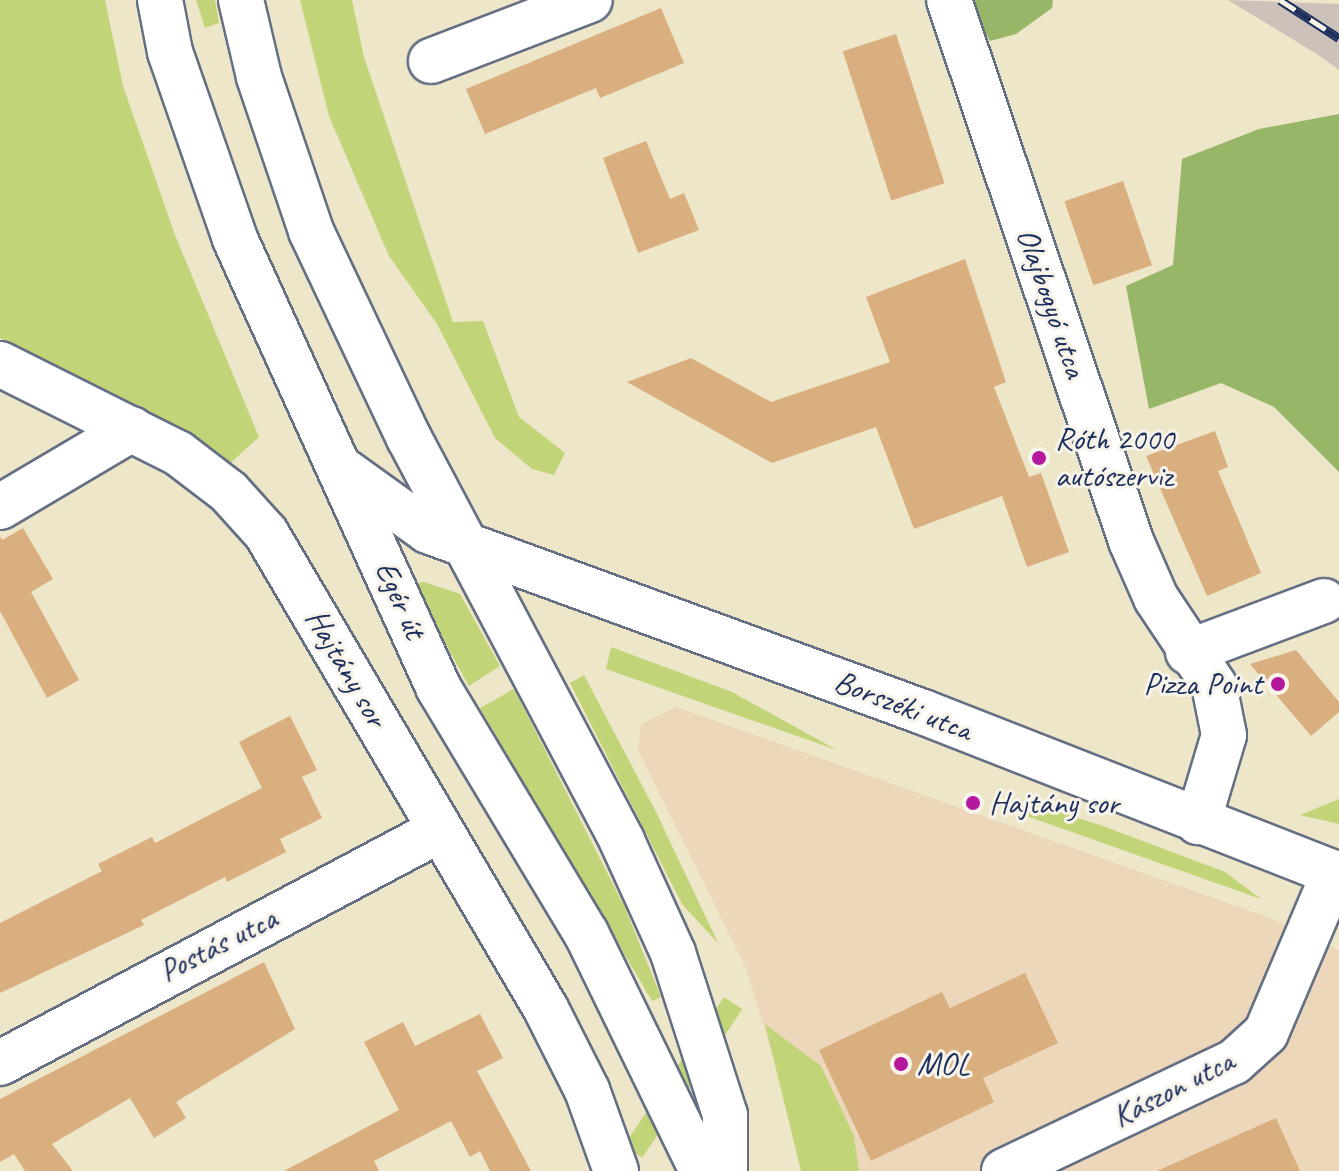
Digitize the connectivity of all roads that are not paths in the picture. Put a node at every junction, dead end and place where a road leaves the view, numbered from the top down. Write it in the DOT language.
graph roads {
  1 [pos="160,0"];
  2 [pos="241,0"];
  3 [pos="590,0"];
  4 [pos="949,0"];
  5 [pos="431,61"];
  6 [pos="0,364"];
  7 [pos="132,429"];
  8 [pos="341,468"];
  9 [pos="0,507"];
  10 [pos="465,543"];
  11 [pos="1324,601"];
  12 [pos="1188,652"];
  13 [pos="1198,822"];
  14 [pos="438,831"];
  15 [pos="1336,874"];
  16 [pos="0,1063"];
  17 [pos="616,1171"];
  18 [pos="702,1171"];
  19 [pos="725,1171"];
  20 [pos="1004,1171"];
  1 -- 8 [label="main road, Egér út"];
  2 -- 10 [label="main road"];
  3 -- 5 [label="main road"];
  4 -- 12 [label="main road, Olajbogyó utca"];
  6 -- 7 [label="main road, Hajtány sor"];
  7 -- 9 [label="main road"];
  7 -- 14 [label="main road, Hajtány sor"];
  8 -- 10 [label="main road, Borszéki utca"];
  8 -- 18 [label="main road, Egér út"];
  10 -- 13 [label="main road, Borszéki utca"];
  10 -- 19 [label="main road"];
  11 -- 12 [label="main road"];
  12 -- 13 [label="main road, Olajbogyó utca"];
  13 -- 15 [label="main road, Borszéki utca"];
  14 -- 16 [label="main road, Postás utca"];
  14 -- 17 [label="main road, Hajtány sor"];
  15 -- 20 [label="main road, Kászon utca"];
}
